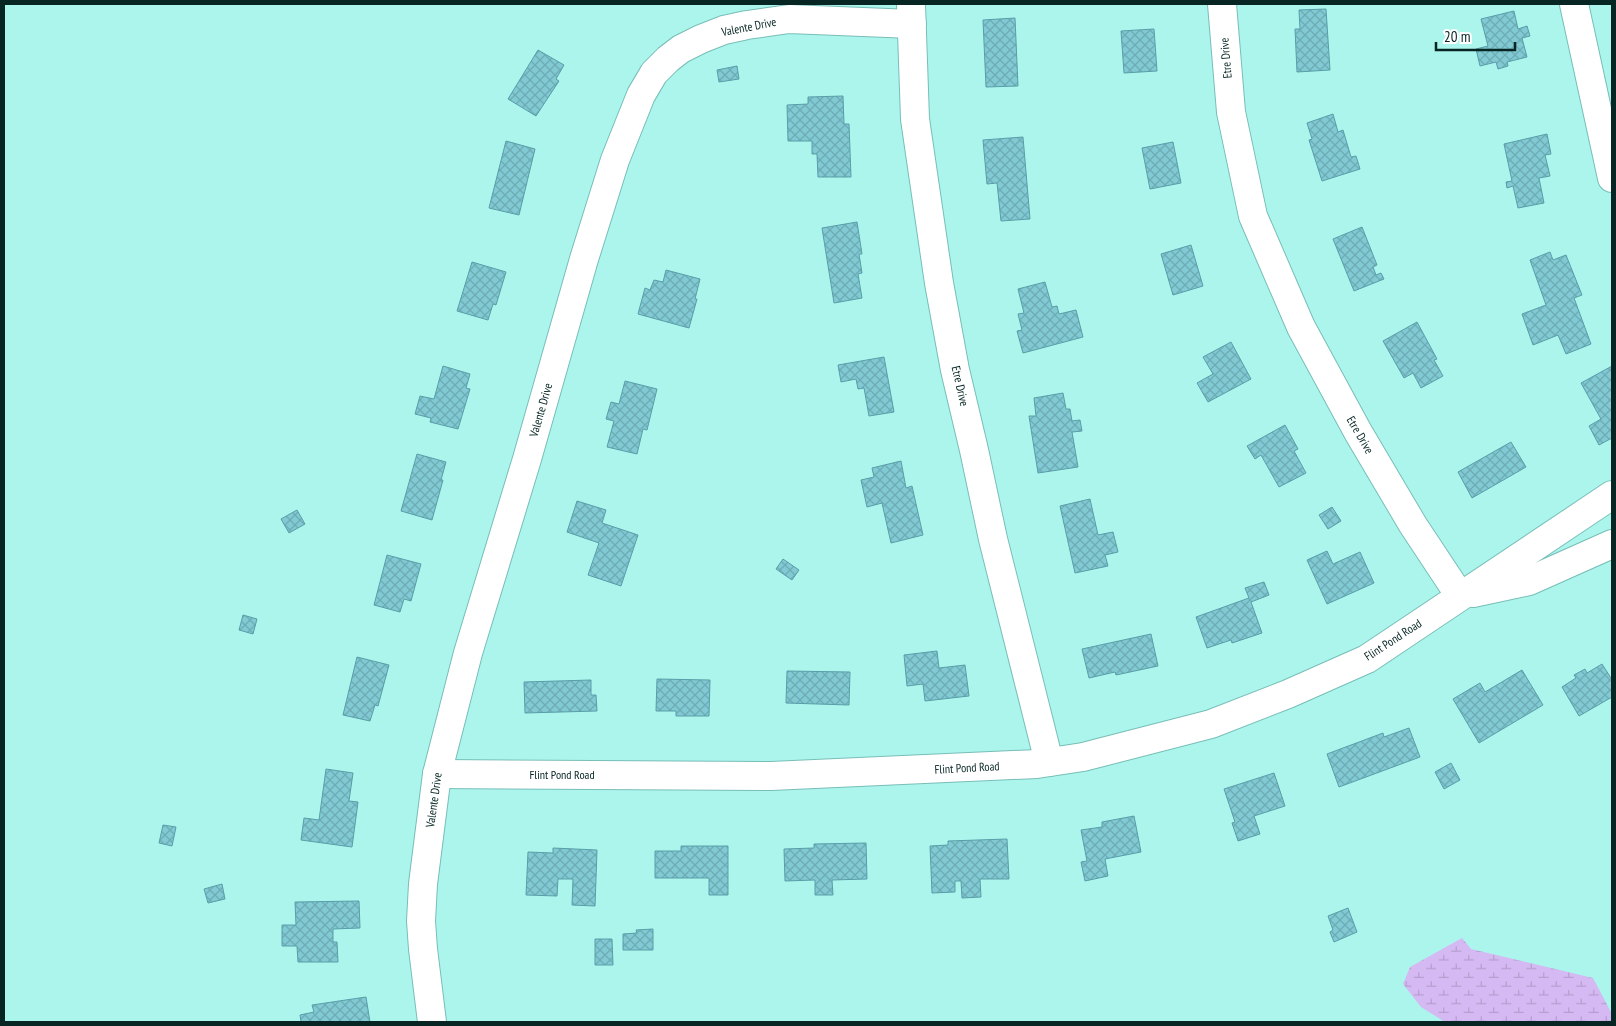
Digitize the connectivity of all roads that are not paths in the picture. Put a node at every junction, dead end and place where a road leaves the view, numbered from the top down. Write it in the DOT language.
graph roads {
  1 [pos="1222,4"];
  2 [pos="1574,4"];
  3 [pos="911,14"];
  4 [pos="1611,165"];
  5 [pos="1612,495"];
  6 [pos="1612,544"];
  7 [pos="1460,596"];
  8 [pos="1049,762"];
  9 [pos="437,774"];
  10 [pos="432,1022"];
  1 -- 7 [label="street, Etre Drive"];
  2 -- 4 [label="street"];
  3 -- 8 [label="street, Etre Drive"];
  3 -- 9 [label="street, Valente Drive"];
  5 -- 7 [label="street, Flint Pond Road"];
  6 -- 7 [label="street, Flint Pond Road"];
  7 -- 8 [label="street, Flint Pond Road"];
  8 -- 9 [label="street, Flint Pond Road"];
  9 -- 10 [label="street, Valente Drive"];
}
